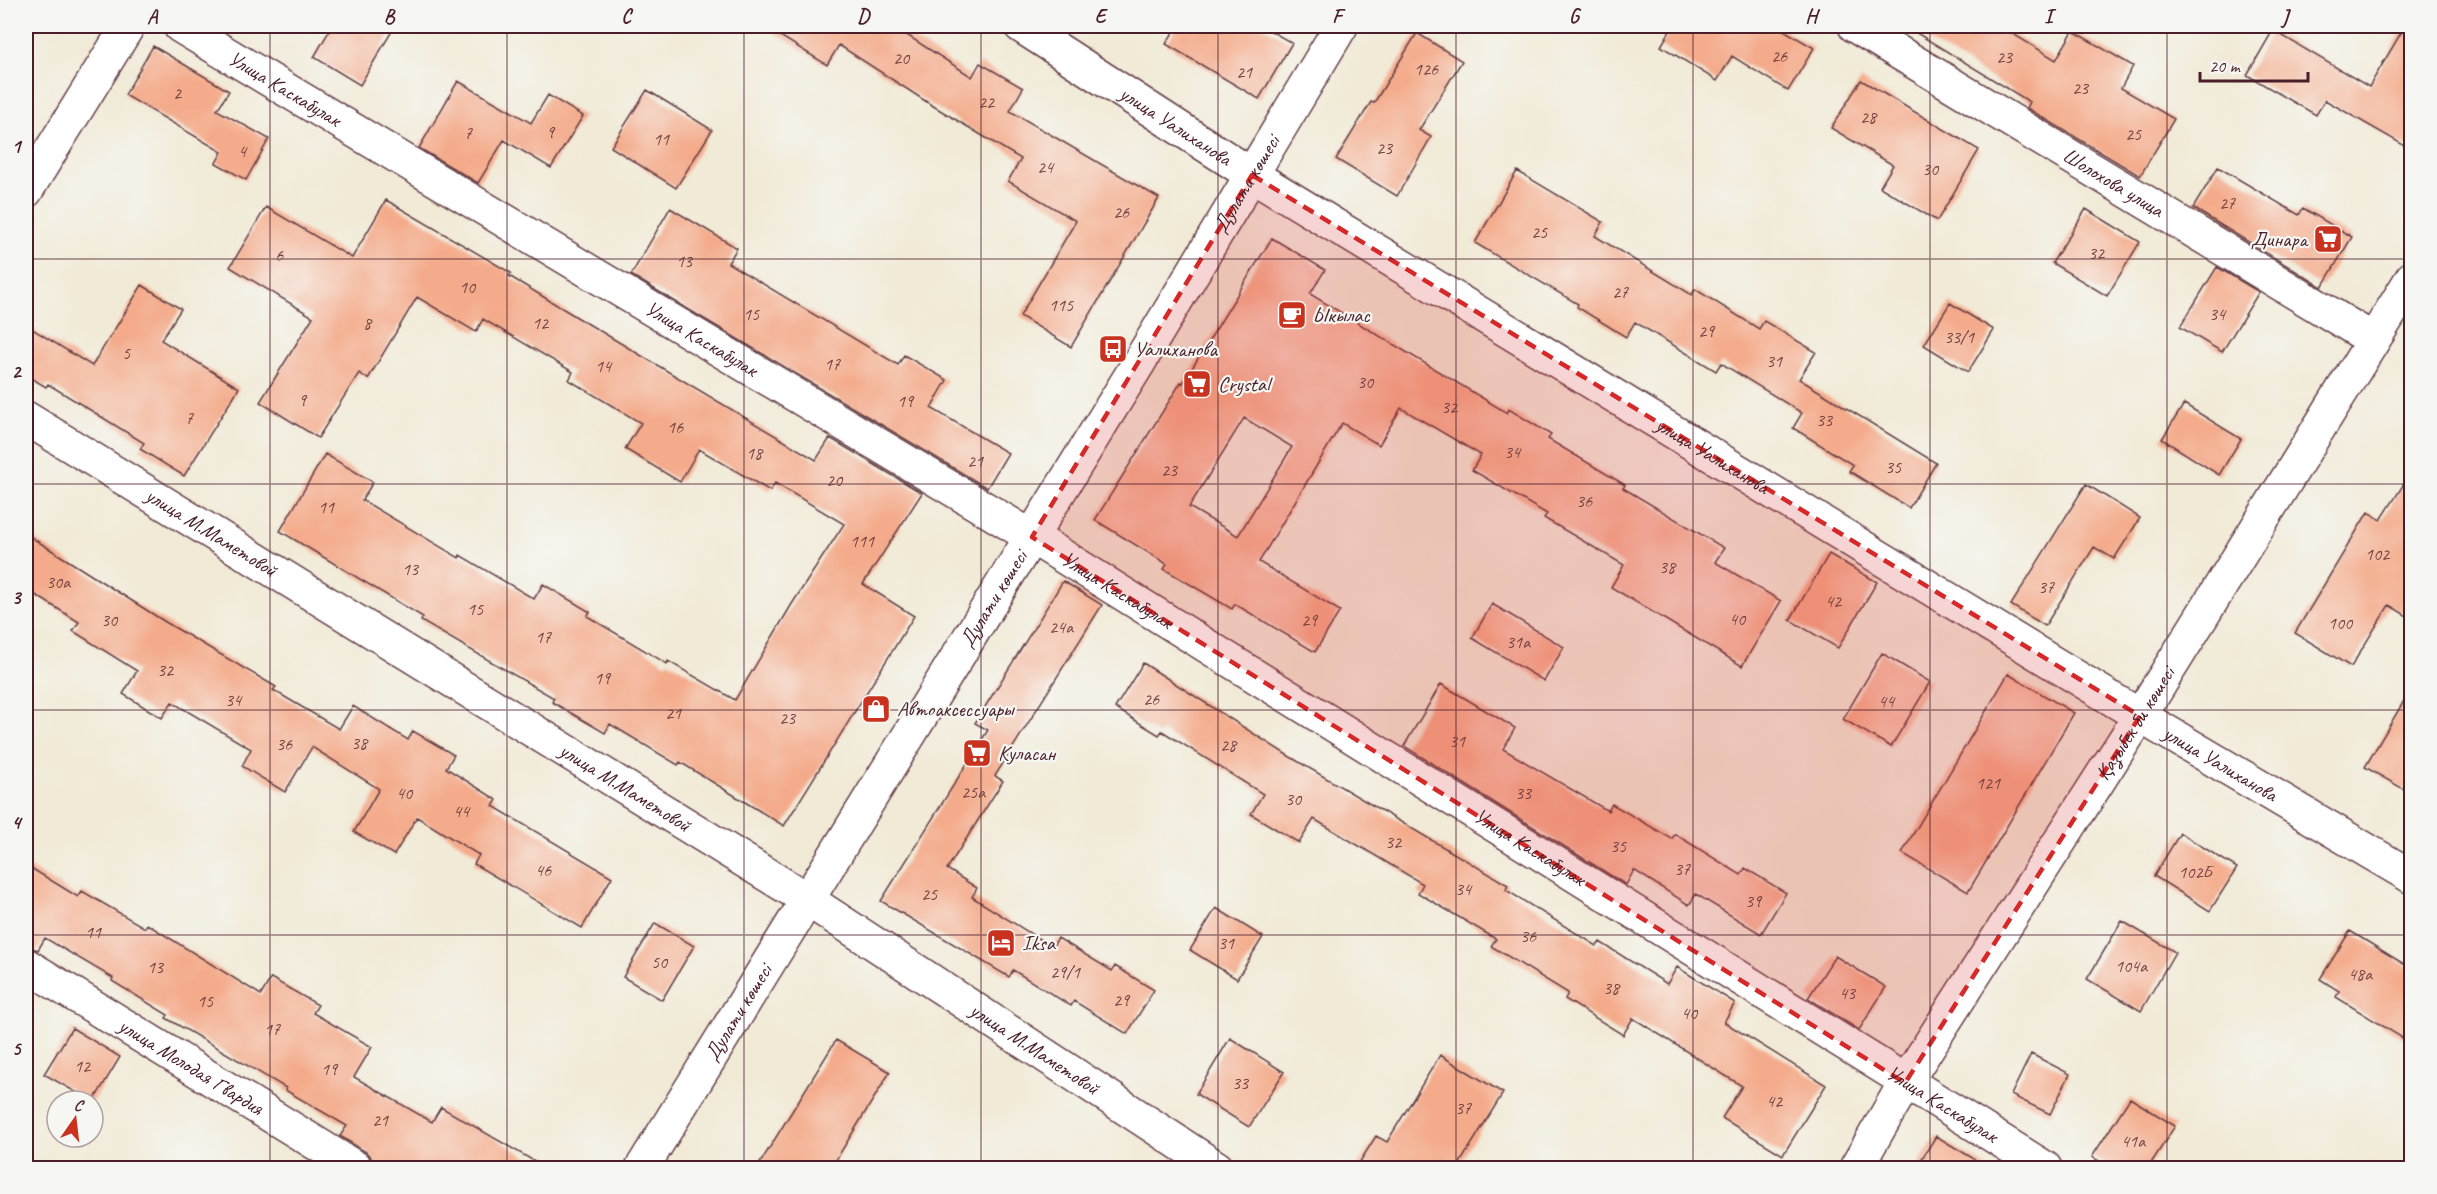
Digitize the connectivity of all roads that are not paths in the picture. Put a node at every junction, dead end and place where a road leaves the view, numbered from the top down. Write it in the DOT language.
graph roads {
  1 [pos="128,26"];
  2 [pos="180,26"];
  3 [pos="1021,26"];
  4 [pos="1341,26"];
  5 [pos="1855,26"];
  6 [pos="1252,175"];
  7 [pos="26,190"];
  8 [pos="2412,278"];
  9 [pos="2372,339"];
  10 [pos="26,418"];
  11 [pos="1032,537"];
  12 [pos="2140,716"];
  13 [pos="2412,876"];
  14 [pos="808,900"];
  15 [pos="26,965"];
  16 [pos="1905,1083"];
  17 [pos="356,1168"];
  18 [pos="642,1168"];
  19 [pos="1217,1168"];
  20 [pos="1856,1168"];
  21 [pos="2045,1168"];
  1 -- 7 [label="street"];
  2 -- 11 [label="street, Улица Каскабулак"];
  3 -- 6 [label="street, улица Уалиханова"];
  4 -- 6 [label="street, Дулати көшесі"];
  5 -- 9 [label="street, Шолохова улица"];
  6 -- 11 [label="street, Дулати көшесі"];
  6 -- 12 [label="street, улица Уалиханова"];
  8 -- 9 [label="street, Қазыбек би көшесі"];
  9 -- 12 [label="street, Қазыбек би көшесі"];
  10 -- 14 [label="street, улица М.Маметовой"];
  11 -- 14 [label="street, Дулати көшесі"];
  11 -- 16 [label="street, Улица Каскабулак"];
  12 -- 13 [label="street, улица Уалиханова"];
  12 -- 16 [label="street, Қазыбек би көшесі"];
  14 -- 18 [label="street, Дулати көшесі"];
  14 -- 19 [label="street, улица М.Маметовой"];
  15 -- 17 [label="street, улица Молодая Гвардия"];
  16 -- 20 [label="street, Қазыбек би көшесі"];
  16 -- 21 [label="street, Улица Каскабулак"];
}
